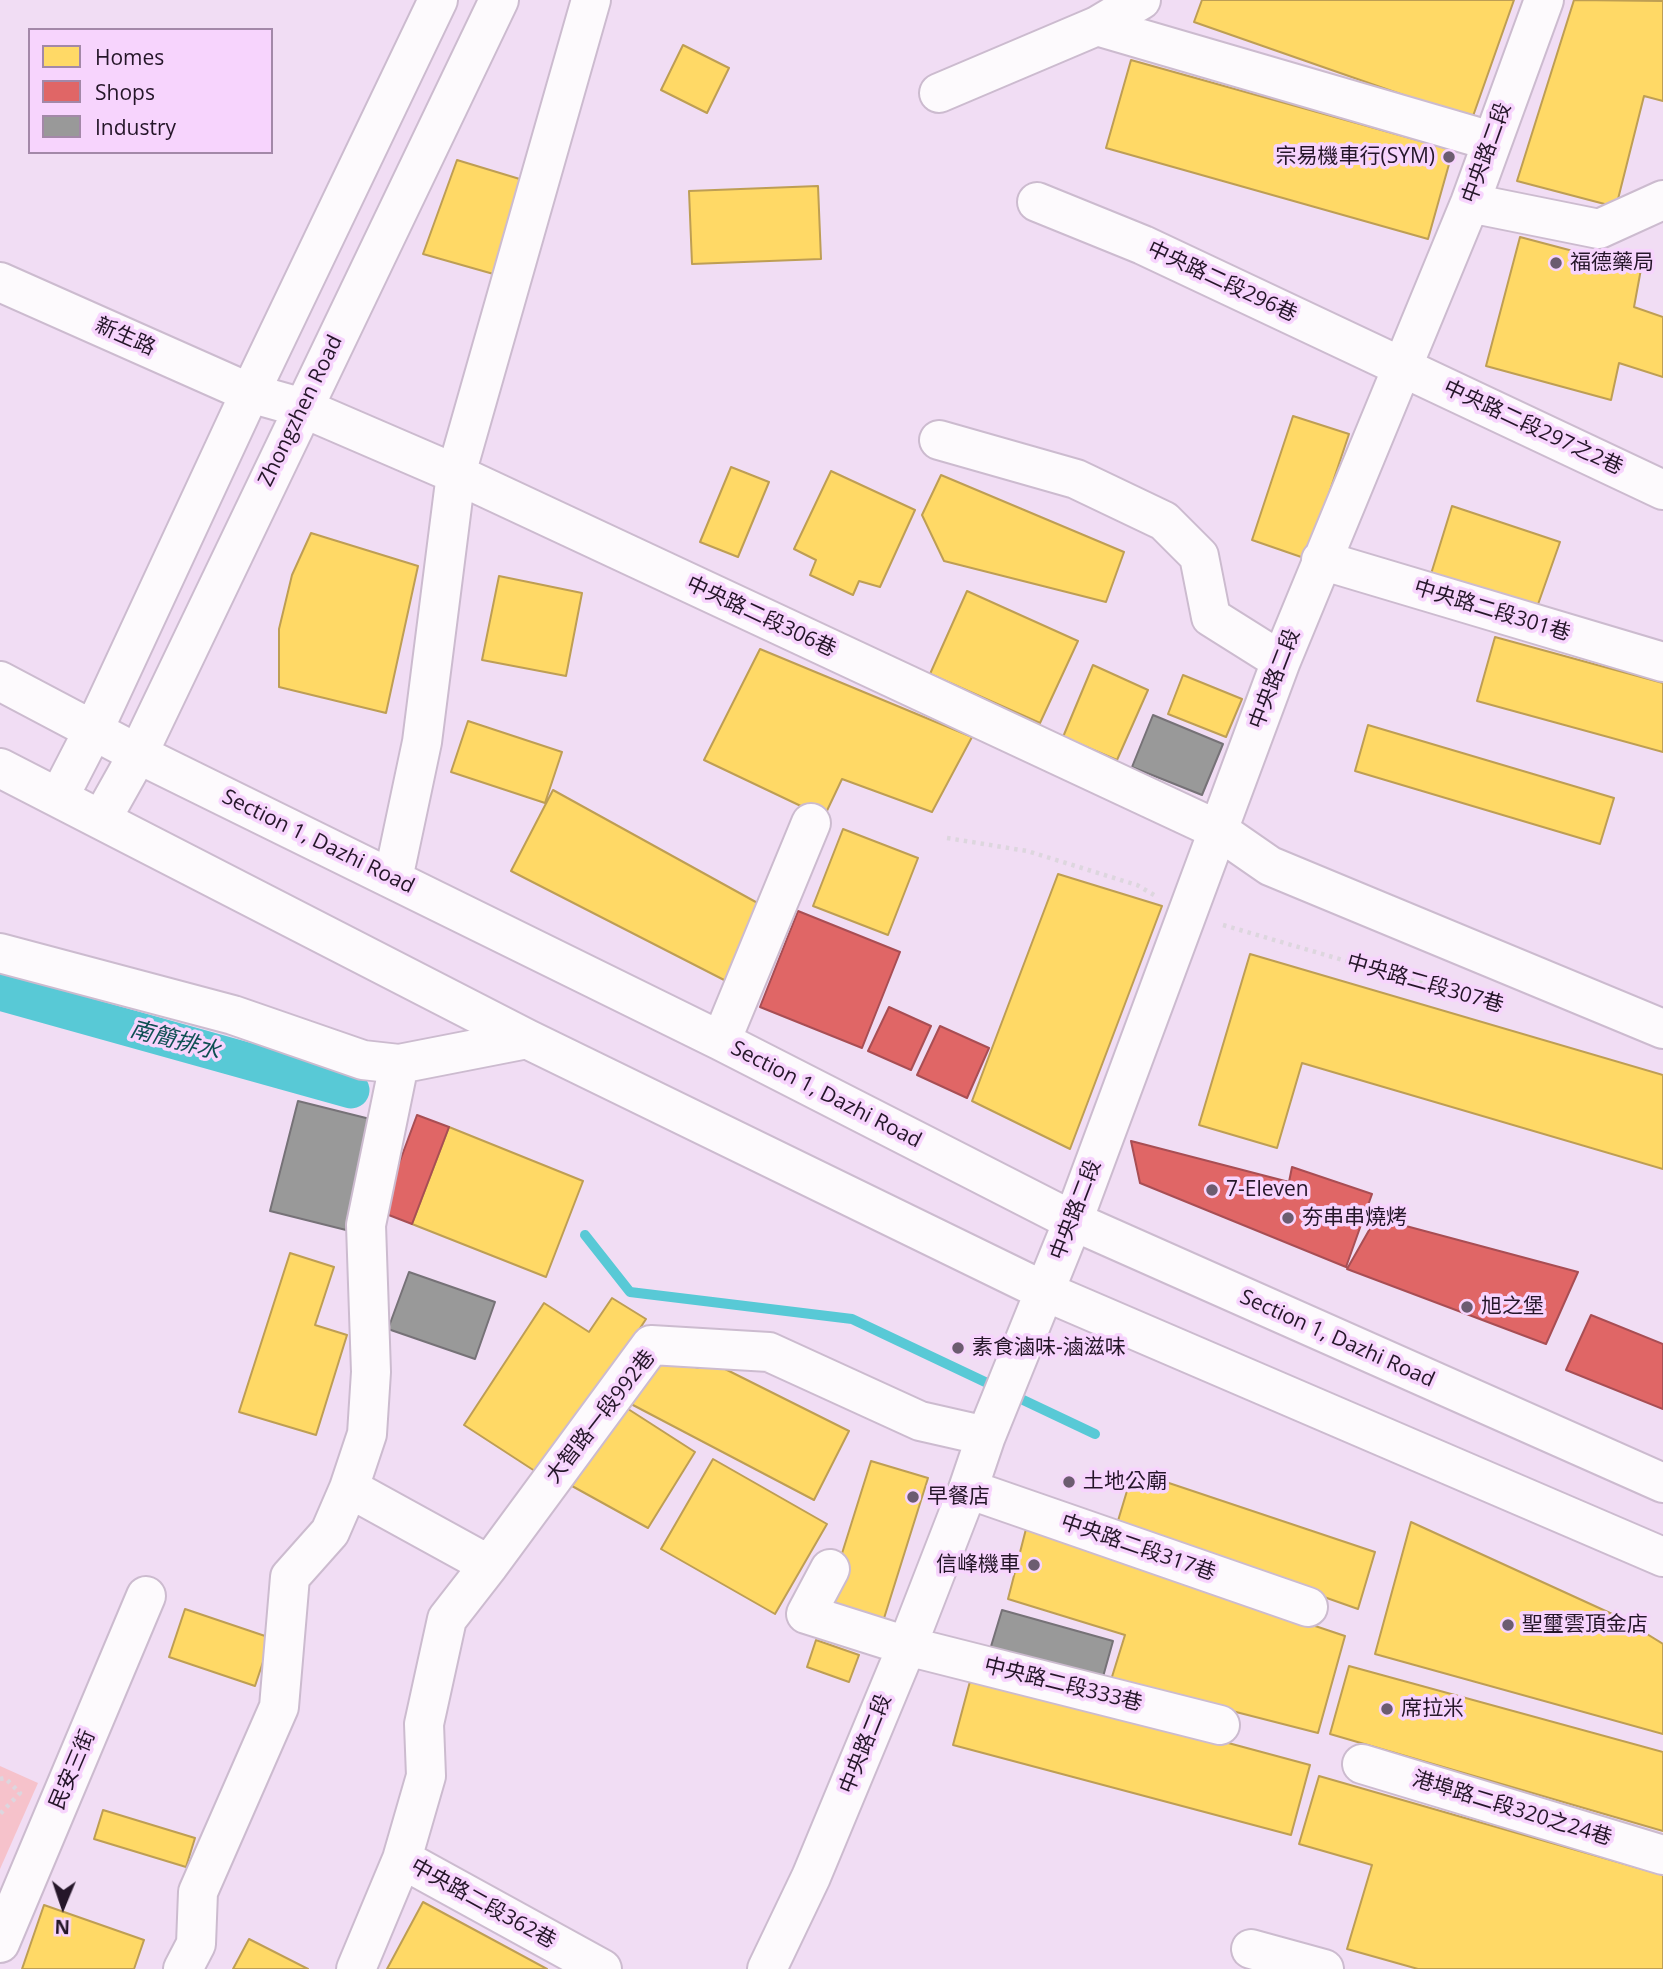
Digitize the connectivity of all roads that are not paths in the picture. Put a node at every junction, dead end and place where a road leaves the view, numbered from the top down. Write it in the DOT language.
graph roads {
  1 [pos="438,0"];
  2 [pos="499,0"];
  3 [pos="591,0"];
  4 [pos="1141,0"];
  5 [pos="1544,0"];
  6 [pos="1097,26"];
  7 [pos="939,93"];
  8 [pos="1491,141"];
  9 [pos="1663,200"];
  10 [pos="1037,202"];
  11 [pos="1470,203"];
  12 [pos="0,282"];
  13 [pos="1404,367"];
  14 [pos="250,393"];
  15 [pos="303,408"];
  16 [pos="939,440"];
  17 [pos="456,474"];
  18 [pos="1663,490"];
  19 [pos="1321,560"];
  20 [pos="1281,661"];
  21 [pos="1663,662"];
  22 [pos="0,681"];
  23 [pos="94,729"];
  24 [pos="138,754"];
  25 [pos="0,768"];
  26 [pos="59,797"];
  27 [pos="101,820"];
  28 [pos="811,823"];
  29 [pos="1218,830"];
  30 [pos="393,879"];
  31 [pos="0,953"];
  32 [pos="1663,1029"];
  33 [pos="527,1039"];
  34 [pos="721,1041"];
  35 [pos="399,1064"];
  36 [pos="1073,1221"];
  37 [pos="1044,1291"];
  38 [pos="986,1436"];
  39 [pos="1663,1483"];
  40 [pos="349,1488"];
  41 [pos="968,1489"];
  42 [pos="1663,1557"];
  43 [pos="489,1565"];
  44 [pos="830,1569"];
  45 [pos="146,1596"];
  46 [pos="1308,1607"];
  47 [pos="907,1646"];
  48 [pos="1220,1725"];
  49 [pos="1362,1764"];
  50 [pos="1663,1855"];
  51 [pos="402,1859"];
  52 [pos="0,1943"];
  53 [pos="1251,1949"];
  54 [pos="183,1969"];
  55 [pos="356,1969"];
  56 [pos="601,1969"];
  57 [pos="767,1969"];
  58 [pos="1324,1969"];
  1 -- 14 [label="street"];
  2 -- 15 [label="street, Zhongzhen Road"];
  3 -- 17 [label="street"];
  4 -- 6 [label="street"];
  5 -- 8 [label="street, 中央路二段"];
  6 -- 7 [label="street"];
  6 -- 8 [label="street"];
  8 -- 11 [label="street, 中央路二段"];
  9 -- 11 [label="street"];
  10 -- 13 [label="street, 中央路二段296巷"];
  11 -- 13 [label="street, 中央路二段"];
  12 -- 14 [label="street, 新生路"];
  13 -- 18 [label="street, 中央路二段297之2巷"];
  13 -- 19 [label="street, 中央路二段"];
  14 -- 15 [label="street, 新生路"];
  14 -- 23 [label="street"];
  15 -- 17 [label="street, 中央路二段306巷"];
  15 -- 24 [label="street, Zhongzhen Road"];
  16 -- 20 [label="street"];
  17 -- 29 [label="street, 中央路二段306巷"];
  17 -- 30 [label="street"];
  19 -- 20 [label="street, 中央路二段"];
  19 -- 21 [label="street, 中央路二段301巷"];
  20 -- 29 [label="street, 中央路二段"];
  22 -- 23 [label="street, Section 1, Dazhi Road"];
  23 -- 24 [label="street, Section 1, Dazhi Road"];
  23 -- 26 [label="street"];
  24 -- 27 [label="street, Zhongzhen Road"];
  24 -- 30 [label="street, Section 1, Dazhi Road"];
  25 -- 26 [label="street"];
  26 -- 27 [label="street"];
  27 -- 33 [label="street"];
  28 -- 34 [label="street"];
  29 -- 32 [label="street, 中央路二段307巷"];
  29 -- 36 [label="street, 中央路二段"];
  30 -- 34 [label="street, Section 1, Dazhi Road"];
  31 -- 35 [label="street"];
  33 -- 35 [label="street"];
  33 -- 37 [label="street"];
  34 -- 36 [label="street, Section 1, Dazhi Road"];
  35 -- 40 [label="street"];
  36 -- 37 [label="street, 中央路二段"];
  36 -- 39 [label="street, Section 1, Dazhi Road"];
  37 -- 38 [label="street, 中央路二段"];
  37 -- 42 [label="street"];
  38 -- 41 [label="street, 中央路二段"];
  38 -- 43 [label="street, 大智路一段992巷"];
  40 -- 43 [label="street"];
  40 -- 54 [label="street"];
  41 -- 46 [label="street, 中央路二段317巷"];
  41 -- 47 [label="street, 中央路二段"];
  43 -- 51 [label="street"];
  44 -- 47 [label="street, 中央路二段333巷"];
  45 -- 52 [label="street, 民安三街"];
  47 -- 48 [label="street, 中央路二段333巷"];
  47 -- 57 [label="street, 中央路二段"];
  49 -- 50 [label="street, 港埠路二段320之24巷"];
  51 -- 55 [label="street"];
  51 -- 56 [label="street, 中央路二段362巷"];
  53 -- 58 [label="street"];
}
